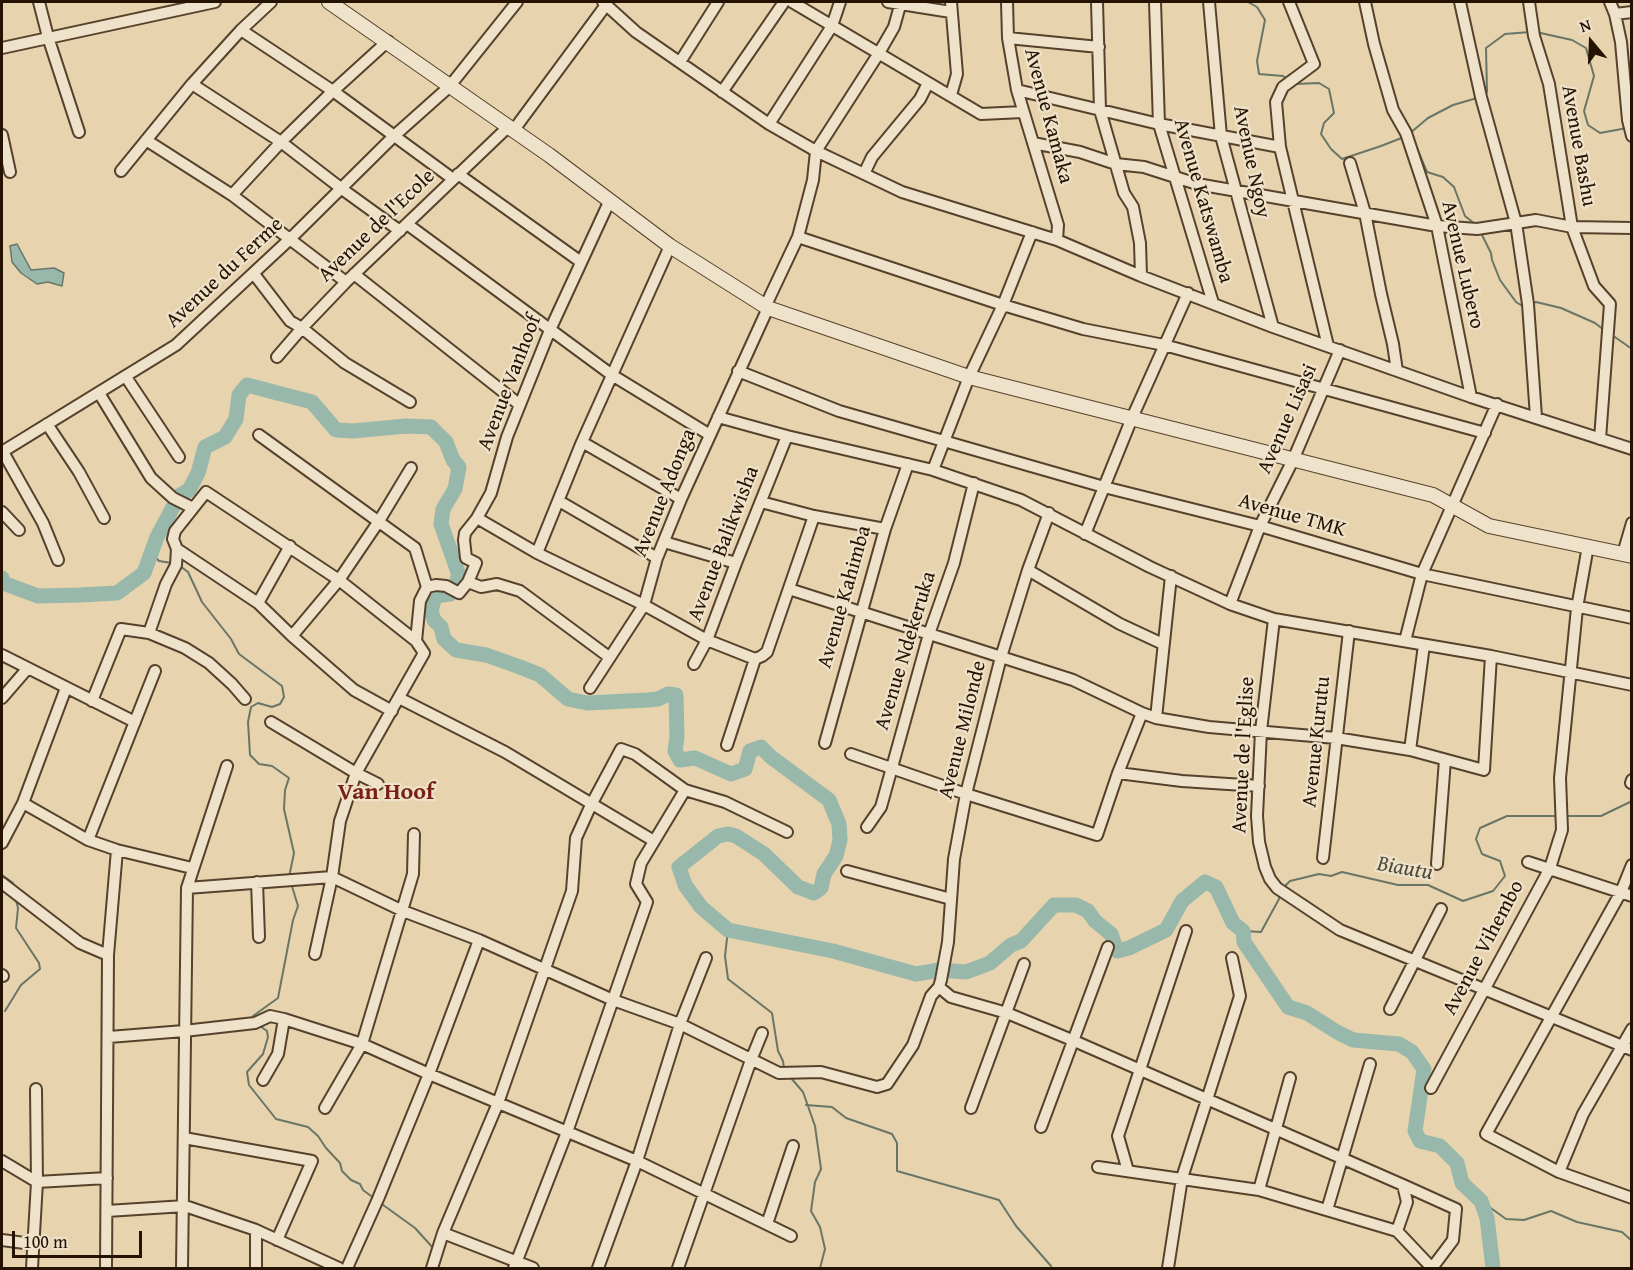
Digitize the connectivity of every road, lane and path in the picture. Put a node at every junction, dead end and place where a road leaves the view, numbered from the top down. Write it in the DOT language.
graph roads {
  1 [pos="39,2"];
  2 [pos="215,2"];
  3 [pos="271,2"];
  4 [pos="517,2"];
  5 [pos="718,2"];
  6 [pos="784,2"];
  7 [pos="792,2"];
  8 [pos="840,2"];
  9 [pos="888,2"];
  10 [pos="1007,2"];
  11 [pos="1097,2"];
  12 [pos="1155,2"];
  13 [pos="1209,2"];
  14 [pos="1289,2"];
  15 [pos="1365,2"];
  16 [pos="1460,2"];
  17 [pos="1610,2"];
  18 [pos="337,3"];
  19 [pos="605,3"];
  20 [pos="901,3"];
  21 [pos="1529,3"];
  22 [pos="951,7"];
  23 [pos="1632,12"];
  24 [pos="1615,14"];
  25 [pos="832,26"];
  26 [pos="241,30"];
  27 [pos="48,37"];
  28 [pos="1008,38"];
  29 [pos="388,41"];
  30 [pos="1099,47"];
  31 [pos="2,48"];
  32 [pos="879,53"];
  33 [pos="680,62"];
  34 [pos="928,83"];
  35 [pos="192,84"];
  36 [pos="449,87"];
  37 [pos="1017,90"];
  38 [pos="333,91"];
  39 [pos="722,92"];
  40 [pos="951,95"];
  41 [pos="1100,110"];
  42 [pos="1023,112"];
  43 [pos="769,124"];
  44 [pos="1159,124"];
  45 [pos="510,129"];
  46 [pos="79,132"];
  47 [pos="1631,134"];
  48 [pos="2,135"];
  49 [pos="394,136"];
  50 [pos="1221,136"];
  51 [pos="146,140"];
  52 [pos="281,142"];
  53 [pos="1033,143"];
  54 [pos="1280,147"];
  55 [pos="816,151"];
  56 [pos="1350,163"];
  57 [pos="1116,164"];
  58 [pos="121,171"];
  59 [pos="10,172"];
  60 [pos="864,174"];
  61 [pos="1174,176"];
  62 [pos="455,177"];
  63 [pos="342,189"];
  64 [pos="1235,191"];
  65 [pos="232,195"];
  66 [pos="610,200"];
  67 [pos="1294,200"];
  68 [pos="1365,213"];
  69 [pos="1516,223"];
  70 [pos="1437,226"];
  71 [pos="403,227"];
  72 [pos="1572,227"];
  73 [pos="1632,228"];
  74 [pos="1032,232"];
  75 [pos="798,237"];
  76 [pos="290,239"];
  77 [pos="1057,240"];
  78 [pos="670,246"];
  79 [pos="581,262"];
  80 [pos="254,274"];
  81 [pos="1141,276"];
  82 [pos="350,278"];
  83 [pos="1188,293"];
  84 [pos="1213,303"];
  85 [pos="1003,305"];
  86 [pos="767,308"];
  87 [pos="1273,327"];
  88 [pos="302,328"];
  89 [pos="550,330"];
  90 [pos="1164,345"];
  91 [pos="1328,346"];
  92 [pos="1340,350"];
  93 [pos="277,357"];
  94 [pos="738,371"];
  95 [pos="1397,371"];
  96 [pos="612,375"];
  97 [pos="126,377"];
  98 [pos="969,377"];
  99 [pos="1323,390"];
  100 [pos="99,393"];
  101 [pos="1470,397"];
  102 [pos="410,402"];
  103 [pos="1497,404"];
  104 [pos="520,405"];
  105 [pos="718,417"];
  106 [pos="1536,417"];
  107 [pos="1132,418"];
  108 [pos="47,424"];
  109 [pos="1485,433"];
  110 [pos="259,435"];
  111 [pos="710,435"];
  112 [pos="787,436"];
  113 [pos="1600,439"];
  114 [pos="582,442"];
  115 [pos="944,442"];
  116 [pos="1632,449"];
  117 [pos="2,452"];
  118 [pos="179,457"];
  119 [pos="1293,460"];
  120 [pos="908,464"];
  121 [pos="411,468"];
  122 [pos="933,470"];
  123 [pos="974,483"];
  124 [pos="1104,487"];
  125 [pos="681,499"];
  126 [pos="559,501"];
  127 [pos="761,502"];
  128 [pos="190,506"];
  129 [pos="1453,506"];
  130 [pos="2,512"];
  131 [pos="1049,513"];
  132 [pos="814,516"];
  133 [pos="104,518"];
  134 [pos="477,518"];
  135 [pos="379,521"];
  136 [pos="1632,523"];
  137 [pos="1260,526"];
  138 [pos="885,529"];
  139 [pos="19,530"];
  140 [pos="1085,534"];
  141 [pos="664,542"];
  142 [pos="290,546"];
  143 [pos="1588,546"];
  144 [pos="177,549"];
  145 [pos="537,553"];
  146 [pos="1627,555"];
  147 [pos="657,558"];
  148 [pos="57,560"];
  149 [pos="736,563"];
  150 [pos="1028,570"];
  151 [pos="1422,574"];
  152 [pos="1171,576"];
  153 [pos="339,580"];
  154 [pos="468,582"];
  155 [pos="428,587"];
  156 [pos="789,589"];
  157 [pos="258,603"];
  158 [pos="1230,604"];
  159 [pos="644,605"];
  160 [pos="1577,608"];
  161 [pos="861,612"];
  162 [pos="1632,618"];
  163 [pos="1274,619"];
  164 [pos="1349,631"];
  165 [pos="149,633"];
  166 [pos="929,634"];
  167 [pos="291,636"];
  168 [pos="707,640"];
  169 [pos="416,641"];
  170 [pos="1404,641"];
  171 [pos="1163,644"];
  172 [pos="1424,645"];
  173 [pos="2,655"];
  174 [pos="1491,656"];
  175 [pos="609,657"];
  176 [pos="1001,657"];
  177 [pos="755,659"];
  178 [pos="694,664"];
  179 [pos="28,668"];
  180 [pos="155,671"];
  181 [pos="1570,673"];
  182 [pos="1632,685"];
  183 [pos="66,688"];
  184 [pos="590,688"];
  185 [pos="2,698"];
  186 [pos="399,698"];
  187 [pos="245,699"];
  188 [pos="93,701"];
  189 [pos="392,711"];
  190 [pos="1142,713"];
  191 [pos="1156,718"];
  192 [pos="135,722"];
  193 [pos="271,722"];
  194 [pos="1261,730"];
  195 [pos="1336,738"];
  196 [pos="825,743"];
  197 [pos="727,745"];
  198 [pos="1410,750"];
  199 [pos="851,754"];
  200 [pos="1445,760"];
  201 [pos="227,766"];
  202 [pos="891,767"];
  203 [pos="356,773"];
  204 [pos="1118,774"];
  205 [pos="378,784"];
  206 [pos="1259,786"];
  207 [pos="685,790"];
  208 [pos="966,794"];
  209 [pos="23,803"];
  210 [pos="591,805"];
  211 [pos="867,827"];
  212 [pos="788,832"];
  213 [pos="414,834"];
  214 [pos="88,840"];
  215 [pos="654,841"];
  216 [pos="2,843"];
  217 [pos="117,850"];
  218 [pos="1323,858"];
  219 [pos="1528,862"];
  220 [pos="1437,864"];
  221 [pos="1632,866"];
  222 [pos="192,868"];
  223 [pos="1550,868"];
  224 [pos="847,871"];
  225 [pos="332,877"];
  226 [pos="257,882"];
  227 [pos="2,884"];
  228 [pos="187,888"];
  229 [pos="1626,894"];
  230 [pos="951,898"];
  231 [pos="1441,909"];
  232 [pos="403,911"];
  233 [pos="1186,932"];
  234 [pos="259,938"];
  235 [pos="479,940"];
  236 [pos="1108,947"];
  237 [pos="315,954"];
  238 [pos="108,955"];
  239 [pos="706,958"];
  240 [pos="1233,958"];
  241 [pos="1413,962"];
  242 [pos="1024,964"];
  243 [pos="544,970"];
  244 [pos="940,984"];
  245 [pos="1485,988"];
  246 [pos="613,1000"];
  247 [pos="1390,1009"];
  248 [pos="1006,1013"];
  249 [pos="284,1019"];
  250 [pos="1551,1019"];
  251 [pos="680,1024"];
  252 [pos="1632,1029"];
  253 [pos="184,1031"];
  254 [pos="762,1033"];
  255 [pos="109,1037"];
  256 [pos="1072,1040"];
  257 [pos="362,1044"];
  258 [pos="1627,1049"];
  259 [pos="751,1060"];
  260 [pos="1370,1064"];
  261 [pos="1139,1069"];
  262 [pos="429,1074"];
  263 [pos="1290,1078"];
  264 [pos="263,1080"];
  265 [pos="1431,1088"];
  266 [pos="36,1089"];
  267 [pos="1208,1099"];
  268 [pos="498,1103"];
  269 [pos="325,1108"];
  270 [pos="971,1108"];
  271 [pos="1041,1127"];
  272 [pos="1276,1131"];
  273 [pos="567,1132"];
  274 [pos="184,1138"];
  275 [pos="793,1146"];
  276 [pos="1343,1160"];
  277 [pos="2,1161"];
  278 [pos="637,1161"];
  279 [pos="1098,1167"];
  280 [pos="1128,1171"];
  281 [pos="1559,1172"];
  282 [pos="107,1178"];
  283 [pos="1182,1178"];
  284 [pos="37,1182"];
  285 [pos="1632,1184"];
  286 [pos="1403,1185"];
  287 [pos="1259,1190"];
  288 [pos="704,1192"];
  289 [pos="1628,1196"];
  290 [pos="185,1206"];
  291 [pos="1327,1210"];
  292 [pos="107,1211"];
  293 [pos="766,1224"];
  294 [pos="256,1230"];
  295 [pos="1397,1231"];
  296 [pos="443,1233"];
  297 [pos="791,1236"];
  298 [pos="2,1240"];
  299 [pos="277,1240"];
  300 [pos="33,1244"];
  301 [pos="433,1265"];
  302 [pos="515,1265"];
  303 [pos="1432,1268"];
  304 [pos="32,1269"];
  305 [pos="106,1269"];
  306 [pos="182,1269"];
  307 [pos="256,1269"];
  308 [pos="339,1269"];
  309 [pos="347,1269"];
  310 [pos="533,1269"];
  311 [pos="598,1269"];
  312 [pos="678,1269"];
  313 [pos="1168,1269"];
  1 -- 27 [label="street"];
  2 -- 27 [label="street"];
  3 -- 26 [label="street"];
  4 -- 36 [label="street, Avenue du Ferme"];
  5 -- 33 [label="street"];
  6 -- 39 [label="street"];
  7 -- 25 [label="street"];
  8 -- 25 [label="street"];
  9 -- 20 [label="street"];
  10 -- 28 [label="street, Avenue Kamaka"];
  11 -- 30 [label="street"];
  12 -- 44 [label="street, Avenue Katswamba"];
  13 -- 50 [label="street, Avenue Ngoy"];
  14 -- 54 [label="street, Avenue Lisasi"];
  15 -- 70 [label="street, Avenue Lubero"];
  16 -- 69 [label="street"];
  17 -- 24 [label="street"];
  18 -- 29 [label="street"];
  19 -- 33 [label="street"];
  19 -- 45 [label="street, Avenue de l'Ecole"];
  20 -- 22 [label="street"];
  20 -- 32 [label="street"];
  21 -- 72 [label="street, Avenue Bashu"];
  22 -- 40 [label="street"];
  23 -- 24 [label="street"];
  24 -- 47 [label="street"];
  25 -- 32 [label="street"];
  25 -- 43 [label="street"];
  26 -- 35 [label="street"];
  26 -- 38 [label="street"];
  27 -- 31 [label="street"];
  27 -- 46 [label="street"];
  28 -- 30 [label="street"];
  28 -- 37 [label="street, Avenue Kamaka"];
  29 -- 36 [label="street"];
  29 -- 38 [label="street"];
  30 -- 41 [label="street"];
  32 -- 34 [label="street"];
  32 -- 55 [label="street"];
  33 -- 39 [label="street"];
  34 -- 40 [label="street"];
  34 -- 60 [label="street"];
  35 -- 51 [label="street"];
  35 -- 52 [label="street"];
  36 -- 45 [label="street"];
  36 -- 49 [label="street, Avenue du Ferme"];
  37 -- 41 [label="street"];
  37 -- 42 [label="street, Avenue Kamaka"];
  38 -- 49 [label="street"];
  38 -- 52 [label="street"];
  39 -- 43 [label="street"];
  40 -- 42 [label="street"];
  41 -- 44 [label="street"];
  41 -- 57 [label="street"];
  42 -- 53 [label="street, Avenue Kamaka"];
  43 -- 55 [label="street"];
  44 -- 50 [label="street"];
  44 -- 61 [label="street, Avenue Katswamba"];
  45 -- 62 [label="street, Avenue de l'Ecole"];
  45 -- 66 [label="street"];
  48 -- 59 [label="street"];
  49 -- 62 [label="street"];
  49 -- 63 [label="street, Avenue du Ferme"];
  50 -- 54 [label="street"];
  50 -- 64 [label="street, Avenue Ngoy"];
  51 -- 58 [label="street"];
  51 -- 65 [label="street"];
  52 -- 63 [label="street"];
  52 -- 65 [label="street"];
  53 -- 57 [label="street"];
  53 -- 77 [label="street, Avenue Kamaka"];
  54 -- 67 [label="street, Avenue Lisasi"];
  55 -- 60 [label="street"];
  55 -- 75 [label="street, Avenue Adonga"];
  56 -- 68 [label="street"];
  57 -- 61 [label="street"];
  57 -- 81 [label="street"];
  60 -- 74 [label="street"];
  61 -- 64 [label="street"];
  61 -- 84 [label="street, Avenue Katswamba"];
  62 -- 71 [label="street, Avenue de l'Ecole"];
  62 -- 79 [label="street"];
  63 -- 71 [label="street"];
  63 -- 76 [label="street, Avenue du Ferme"];
  64 -- 67 [label="street"];
  64 -- 87 [label="street, Avenue Ngoy"];
  65 -- 76 [label="street"];
  66 -- 78 [label="street"];
  66 -- 79 [label="street, Avenue Vanhoof"];
  67 -- 68 [label="street"];
  67 -- 91 [label="street, Avenue Lisasi"];
  68 -- 70 [label="street"];
  68 -- 95 [label="street"];
  69 -- 70 [label="street"];
  69 -- 72 [label="street"];
  69 -- 106 [label="street"];
  70 -- 101 [label="street, Avenue Lubero"];
  71 -- 82 [label="street, Avenue de l'Ecole"];
  71 -- 89 [label="street"];
  72 -- 73 [label="street"];
  72 -- 113 [label="street, Avenue Bashu"];
  74 -- 77 [label="street"];
  74 -- 85 [label="street"];
  75 -- 85 [label="street"];
  75 -- 86 [label="street, Avenue Adonga"];
  76 -- 80 [label="street, Avenue du Ferme"];
  76 -- 82 [label="street"];
  77 -- 81 [label="street"];
  78 -- 86 [label="street"];
  78 -- 96 [label="street"];
  79 -- 89 [label="street, Avenue Vanhoof"];
  80 -- 88 [label="street"];
  80 -- 97 [label="street, Avenue du Ferme"];
  81 -- 83 [label="street"];
  82 -- 88 [label="street, Avenue de l'Ecole"];
  82 -- 104 [label="street"];
  83 -- 84 [label="street"];
  83 -- 90 [label="street, Avenue Katswamba"];
  84 -- 87 [label="street"];
  85 -- 90 [label="street"];
  85 -- 98 [label="street"];
  86 -- 94 [label="street, Avenue Adonga"];
  86 -- 98 [label="street"];
  87 -- 91 [label="street"];
  88 -- 93 [label="street, Avenue de l'Ecole"];
  88 -- 102 [label="street"];
  89 -- 96 [label="street"];
  89 -- 104 [label="street, Avenue Vanhoof"];
  90 -- 99 [label="street"];
  90 -- 107 [label="street, Avenue Katswamba"];
  91 -- 92 [label="street"];
  92 -- 95 [label="street"];
  92 -- 99 [label="street, Avenue Lisasi"];
  94 -- 105 [label="street, Avenue Adonga"];
  94 -- 115 [label="street, Avenue TMK"];
  95 -- 101 [label="street"];
  96 -- 111 [label="street"];
  96 -- 114 [label="street"];
  97 -- 100 [label="street, Avenue du Ferme"];
  97 -- 118 [label="street"];
  98 -- 107 [label="street"];
  98 -- 115 [label="street"];
  99 -- 109 [label="street"];
  99 -- 119 [label="street, Avenue Lisasi"];
  100 -- 108 [label="street, Avenue du Ferme"];
  100 -- 128 [label="street"];
  101 -- 103 [label="street"];
  103 -- 106 [label="street"];
  103 -- 109 [label="street"];
  104 -- 134 [label="street, Avenue Vanhoof"];
  105 -- 111 [label="street, Avenue Adonga"];
  105 -- 112 [label="street"];
  106 -- 113 [label="street"];
  107 -- 119 [label="street"];
  107 -- 124 [label="street"];
  108 -- 117 [label="street, Avenue du Ferme"];
  108 -- 133 [label="street"];
  109 -- 129 [label="street"];
  110 -- 135 [label="street"];
  111 -- 125 [label="street, Avenue Adonga"];
  112 -- 120 [label="street"];
  112 -- 127 [label="street, Avenue Balikwisha"];
  113 -- 116 [label="street"];
  114 -- 125 [label="street"];
  114 -- 126 [label="street"];
  115 -- 122 [label="street"];
  115 -- 124 [label="street, Avenue TMK"];
  117 -- 148 [label="street"];
  119 -- 129 [label="street"];
  119 -- 137 [label="street, Avenue Lisasi"];
  120 -- 122 [label="street"];
  120 -- 138 [label="street, Avenue Kahimba"];
  121 -- 135 [label="street"];
  122 -- 123 [label="street"];
  123 -- 131 [label="street"];
  123 -- 166 [label="street, Avenue Ndekeruka"];
  124 -- 137 [label="street, Avenue TMK"];
  124 -- 140 [label="street"];
  125 -- 141 [label="street, Avenue Adonga"];
  126 -- 145 [label="street"];
  126 -- 147 [label="street"];
  127 -- 132 [label="street"];
  127 -- 149 [label="street, Avenue Balikwisha"];
  128 -- 142 [label="street"];
  128 -- 144 [label="street"];
  129 -- 143 [label="street"];
  129 -- 151 [label="street"];
  130 -- 139 [label="street"];
  131 -- 140 [label="street"];
  131 -- 150 [label="street, Avenue Milonde"];
  132 -- 138 [label="street"];
  132 -- 156 [label="street"];
  134 -- 145 [label="street"];
  134 -- 154 [label="street, Avenue Vanhoof"];
  135 -- 153 [label="street"];
  135 -- 155 [label="street"];
  136 -- 146 [label="street"];
  137 -- 151 [label="street, Avenue TMK"];
  137 -- 158 [label="street, Avenue Lisasi"];
  138 -- 161 [label="street, Avenue Kahimba"];
  140 -- 152 [label="street"];
  141 -- 147 [label="street, Avenue Adonga"];
  141 -- 149 [label="street"];
  142 -- 153 [label="street"];
  142 -- 157 [label="street"];
  143 -- 146 [label="street"];
  143 -- 160 [label="street, Avenue Vihembo"];
  144 -- 157 [label="street"];
  144 -- 165 [label="street"];
  145 -- 159 [label="street"];
  147 -- 159 [label="street, Avenue Adonga"];
  149 -- 168 [label="street, Avenue Balikwisha"];
  150 -- 171 [label="street"];
  150 -- 176 [label="street, Avenue Milonde"];
  151 -- 160 [label="street, Avenue TMK"];
  151 -- 170 [label="street"];
  152 -- 158 [label="street"];
  152 -- 171 [label="street"];
  153 -- 167 [label="street"];
  153 -- 169 [label="street"];
  154 -- 155 [label="street"];
  154 -- 175 [label="street"];
  155 -- 169 [label="street"];
  156 -- 161 [label="street"];
  156 -- 177 [label="street"];
  157 -- 167 [label="street"];
  158 -- 163 [label="street"];
  159 -- 168 [label="street"];
  159 -- 175 [label="street, Avenue Adonga"];
  160 -- 162 [label="street, Avenue TMK"];
  160 -- 181 [label="street, Avenue Vihembo"];
  161 -- 166 [label="street"];
  161 -- 196 [label="street, Avenue Kahimba"];
  163 -- 164 [label="street"];
  163 -- 194 [label="street, Avenue de l'Eglise"];
  164 -- 170 [label="street"];
  164 -- 195 [label="street, Avenue Kurutu"];
  165 -- 187 [label="street"];
  165 -- 188 [label="street"];
  166 -- 176 [label="street"];
  166 -- 202 [label="street, Avenue Ndekeruka"];
  167 -- 189 [label="street"];
  168 -- 177 [label="street"];
  168 -- 178 [label="street, Avenue Balikwisha"];
  169 -- 186 [label="street"];
  170 -- 172 [label="street"];
  171 -- 191 [label="street"];
  172 -- 174 [label="street"];
  172 -- 198 [label="street"];
  173 -- 179 [label="street"];
  174 -- 181 [label="street"];
  174 -- 200 [label="street"];
  175 -- 184 [label="street, Avenue Adonga"];
  176 -- 190 [label="street"];
  176 -- 208 [label="street, Avenue Milonde"];
  177 -- 197 [label="street"];
  179 -- 183 [label="street"];
  179 -- 185 [label="street"];
  180 -- 192 [label="street"];
  181 -- 182 [label="street"];
  181 -- 223 [label="street, Avenue Vihembo"];
  183 -- 188 [label="street"];
  183 -- 209 [label="street"];
  186 -- 189 [label="street"];
  186 -- 210 [label="street"];
  188 -- 192 [label="street"];
  189 -- 203 [label="street"];
  190 -- 191 [label="street"];
  190 -- 204 [label="street"];
  191 -- 194 [label="street"];
  192 -- 214 [label="street"];
  193 -- 203 [label="street"];
  194 -- 195 [label="street"];
  194 -- 206 [label="street, Avenue de l'Eglise"];
  195 -- 198 [label="street"];
  195 -- 218 [label="street, Avenue Kurutu"];
  198 -- 200 [label="street"];
  199 -- 202 [label="street"];
  200 -- 220 [label="street"];
  201 -- 222 [label="street"];
  202 -- 208 [label="street"];
  202 -- 211 [label="street, Avenue Ndekeruka"];
  203 -- 205 [label="street"];
  203 -- 225 [label="street"];
  204 -- 206 [label="street"];
  204 -- 208 [label="street"];
  206 -- 241 [label="street, Avenue de l'Eglise"];
  207 -- 210 [label="street"];
  207 -- 212 [label="street"];
  207 -- 215 [label="street"];
  208 -- 230 [label="street, Avenue Milonde"];
  209 -- 214 [label="street"];
  209 -- 216 [label="street"];
  210 -- 215 [label="street"];
  210 -- 243 [label="street"];
  213 -- 232 [label="street"];
  214 -- 217 [label="street"];
  215 -- 246 [label="street"];
  217 -- 222 [label="street"];
  217 -- 238 [label="street"];
  219 -- 223 [label="street"];
  221 -- 229 [label="street"];
  222 -- 228 [label="street"];
  223 -- 229 [label="street"];
  223 -- 245 [label="street, Avenue Vihembo"];
  224 -- 230 [label="street"];
  225 -- 226 [label="street"];
  225 -- 232 [label="street"];
  225 -- 237 [label="street"];
  226 -- 228 [label="street"];
  226 -- 234 [label="street"];
  227 -- 238 [label="street"];
  228 -- 253 [label="street"];
  229 -- 250 [label="street"];
  230 -- 244 [label="street, Avenue Milonde"];
  231 -- 241 [label="street"];
  232 -- 235 [label="street"];
  232 -- 257 [label="street"];
  233 -- 261 [label="street"];
  235 -- 243 [label="street"];
  235 -- 262 [label="street"];
  236 -- 256 [label="street"];
  238 -- 255 [label="street"];
  239 -- 251 [label="street"];
  240 -- 267 [label="street"];
  241 -- 245 [label="street"];
  241 -- 247 [label="street"];
  242 -- 248 [label="street"];
  243 -- 246 [label="street"];
  243 -- 268 [label="street"];
  244 -- 248 [label="street"];
  244 -- 259 [label="street, Avenue Milonde"];
  245 -- 250 [label="street"];
  245 -- 265 [label="street, Avenue Vihembo"];
  246 -- 251 [label="street"];
  246 -- 273 [label="street"];
  248 -- 256 [label="street"];
  248 -- 270 [label="street"];
  249 -- 253 [label="street"];
  249 -- 257 [label="street"];
  249 -- 264 [label="street"];
  250 -- 258 [label="street"];
  250 -- 281 [label="street"];
  251 -- 259 [label="street"];
  251 -- 278 [label="street"];
  252 -- 258 [label="street"];
  253 -- 255 [label="street"];
  253 -- 274 [label="street"];
  254 -- 259 [label="street"];
  255 -- 282 [label="street"];
  256 -- 261 [label="street"];
  256 -- 271 [label="street"];
  257 -- 262 [label="street"];
  257 -- 269 [label="street"];
  258 -- 281 [label="street"];
  259 -- 288 [label="street"];
  260 -- 276 [label="street"];
  261 -- 267 [label="street"];
  261 -- 280 [label="street"];
  262 -- 268 [label="street"];
  262 -- 309 [label="street"];
  263 -- 272 [label="street"];
  266 -- 284 [label="street"];
  267 -- 272 [label="street"];
  267 -- 283 [label="street"];
  268 -- 273 [label="street"];
  268 -- 296 [label="street"];
  272 -- 276 [label="street"];
  272 -- 287 [label="street"];
  273 -- 278 [label="street"];
  273 -- 302 [label="street"];
  274 -- 290 [label="street"];
  274 -- 299 [label="street"];
  275 -- 293 [label="street"];
  276 -- 286 [label="street"];
  276 -- 291 [label="street"];
  277 -- 284 [label="street"];
  278 -- 288 [label="street"];
  278 -- 311 [label="street"];
  279 -- 280 [label="street"];
  280 -- 283 [label="street"];
  281 -- 289 [label="street"];
  282 -- 284 [label="street"];
  282 -- 292 [label="street"];
  283 -- 287 [label="street"];
  283 -- 313 [label="street"];
  284 -- 300 [label="street"];
  285 -- 289 [label="street"];
  286 -- 295 [label="street"];
  286 -- 303 [label="street"];
  287 -- 291 [label="street"];
  288 -- 293 [label="street"];
  288 -- 312 [label="street"];
  290 -- 292 [label="street"];
  290 -- 294 [label="street"];
  290 -- 306 [label="street"];
  291 -- 295 [label="street"];
  292 -- 305 [label="street"];
  293 -- 297 [label="street"];
  294 -- 299 [label="street"];
  294 -- 307 [label="street"];
  295 -- 303 [label="street"];
  296 -- 301 [label="street"];
  296 -- 302 [label="street"];
  298 -- 300 [label="street"];
  299 -- 308 [label="street"];
  300 -- 304 [label="street"];
  302 -- 310 [label="street"];
}
